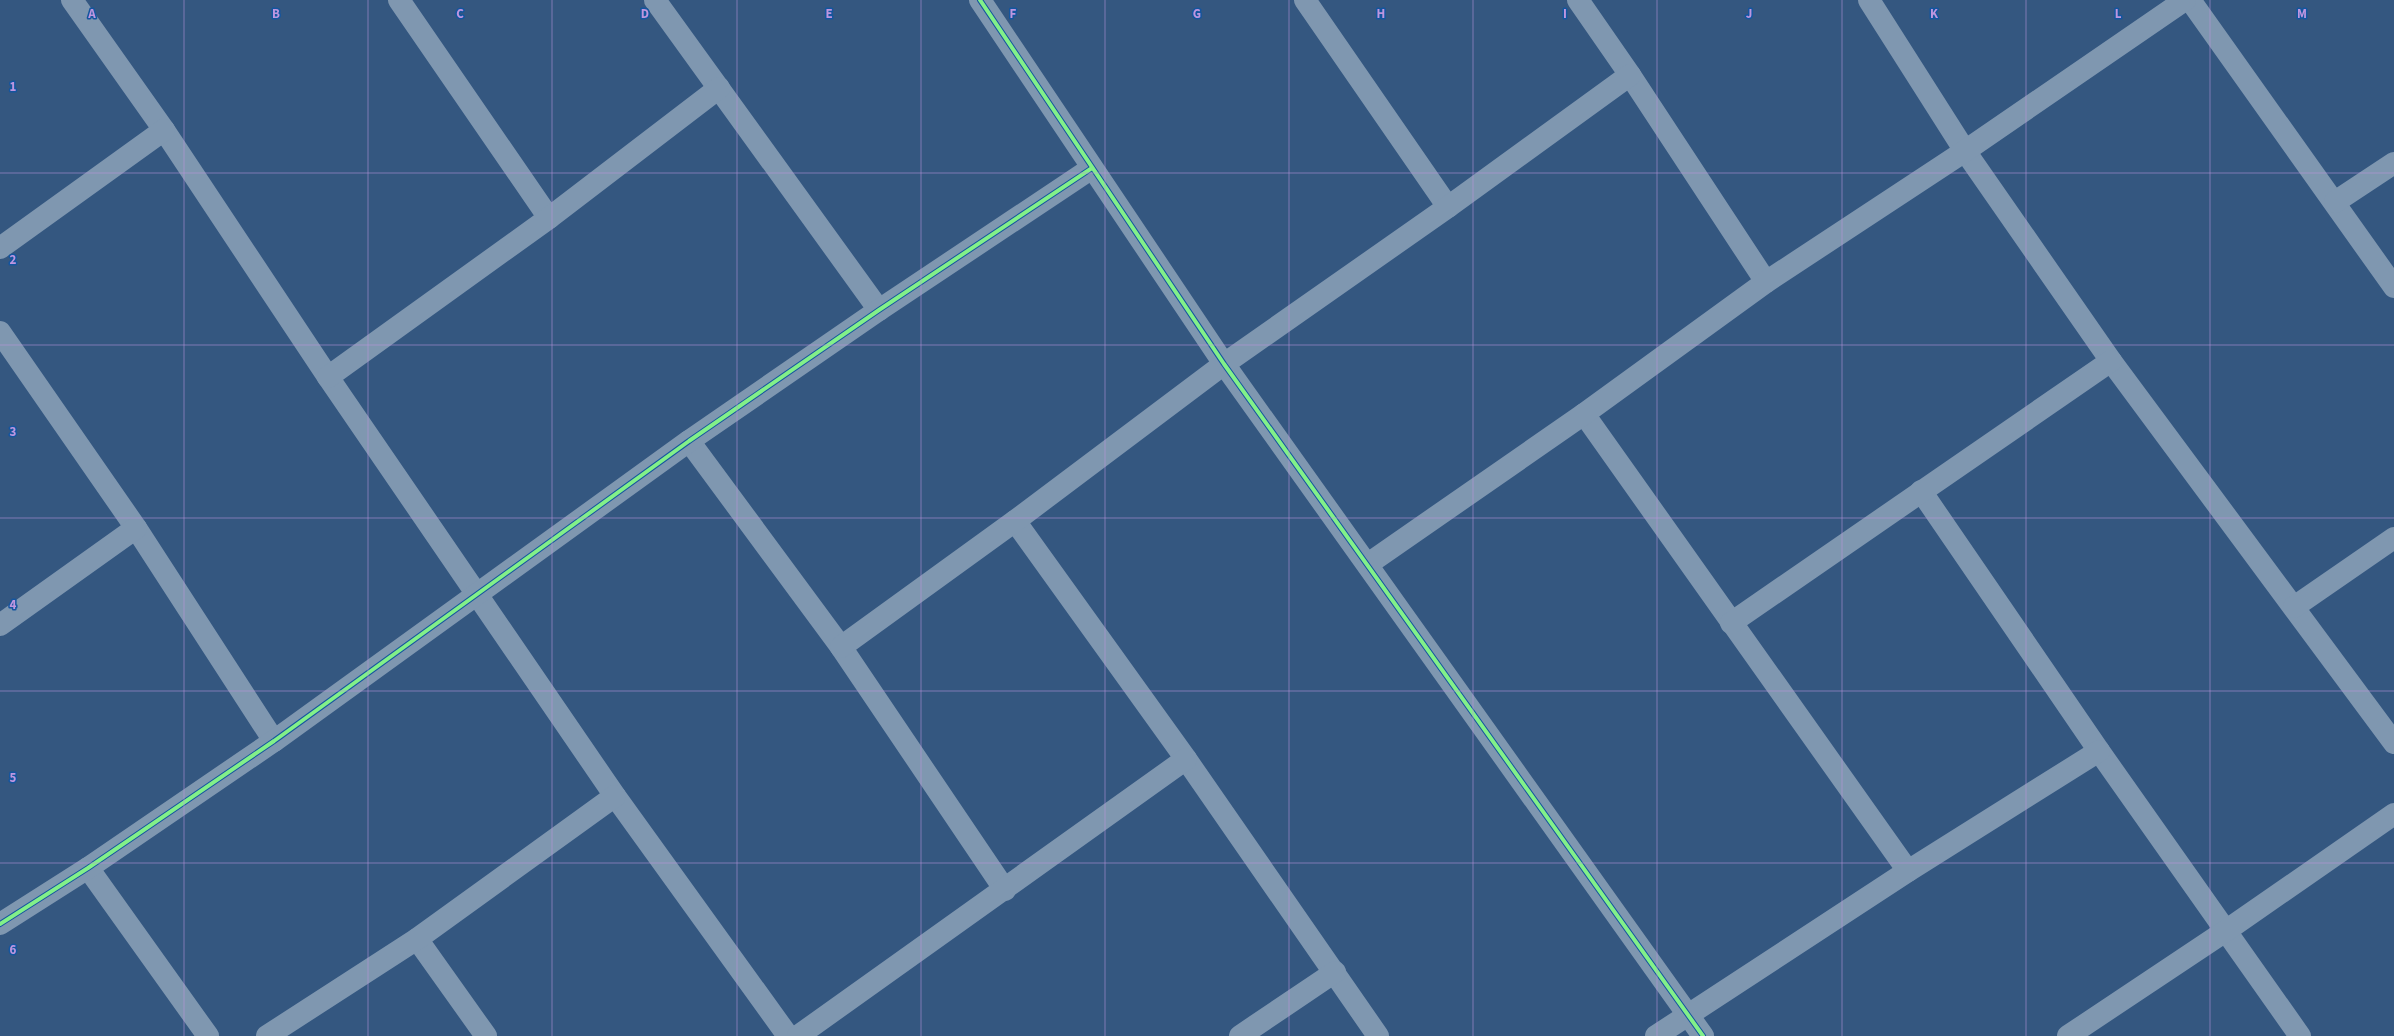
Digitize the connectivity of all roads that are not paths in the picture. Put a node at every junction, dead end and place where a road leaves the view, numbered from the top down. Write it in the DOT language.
graph roads {
  1 [pos="72,0"];
  2 [pos="399,0"];
  3 [pos="655,0"];
  4 [pos="980,0"];
  5 [pos="1305,0"];
  6 [pos="1578,0"];
  7 [pos="1869,0"];
  8 [pos="2185,0"];
  9 [pos="2190,0"];
  10 [pos="1630,75"];
  11 [pos="719,88"];
  12 [pos="164,130"];
  13 [pos="1965,151"];
  14 [pos="2394,163"];
  15 [pos="1092,168"];
  16 [pos="2335,202"];
  17 [pos="1448,207"];
  18 [pos="549,218"];
  19 [pos="0,248"];
  20 [pos="1766,282"];
  21 [pos="2394,287"];
  22 [pos="879,310"];
  23 [pos="0,332"];
  24 [pos="2111,361"];
  25 [pos="1224,364"];
  26 [pos="328,377"];
  27 [pos="1584,414"];
  28 [pos="689,441"];
  29 [pos="1921,491"];
  30 [pos="1016,521"];
  31 [pos="136,528"];
  32 [pos="2394,538"];
  33 [pos="1368,564"];
  34 [pos="478,593"];
  35 [pos="2294,607"];
  36 [pos="1731,623"];
  37 [pos="0,625"];
  38 [pos="841,647"];
  39 [pos="274,741"];
  40 [pos="2394,743"];
  41 [pos="2099,750"];
  42 [pos="1186,759"];
  43 [pos="616,796"];
  44 [pos="2394,814"];
  45 [pos="88,868"];
  46 [pos="1908,871"];
  47 [pos="1005,890"];
  48 [pos="0,924"];
  49 [pos="2227,930"];
  50 [pos="417,939"];
  51 [pos="1335,972"];
  52 [pos="1688,1014"];
  53 [pos="208,1036"];
  54 [pos="267,1036"];
  55 [pos="486,1036"];
  56 [pos="788,1036"];
  57 [pos="798,1036"];
  58 [pos="1240,1036"];
  59 [pos="1378,1036"];
  60 [pos="1656,1036"];
  61 [pos="1703,1036"];
  62 [pos="2068,1036"];
  63 [pos="2300,1036"];
  1 -- 12 [label="street"];
  2 -- 18 [label="street"];
  3 -- 11 [label="street"];
  4 -- 15 [label="street"];
  5 -- 17 [label="street"];
  6 -- 10 [label="street"];
  7 -- 13 [label="street"];
  8 -- 13 [label="street"];
  9 -- 16 [label="street"];
  10 -- 17 [label="street"];
  10 -- 20 [label="street"];
  11 -- 18 [label="street"];
  11 -- 22 [label="street"];
  12 -- 19 [label="street"];
  12 -- 26 [label="street"];
  13 -- 20 [label="street"];
  13 -- 24 [label="street"];
  14 -- 16 [label="street"];
  15 -- 22 [label="street"];
  15 -- 25 [label="street"];
  16 -- 21 [label="street"];
  17 -- 25 [label="street"];
  18 -- 26 [label="street"];
  20 -- 27 [label="street"];
  22 -- 28 [label="street"];
  23 -- 31 [label="street"];
  24 -- 29 [label="street"];
  24 -- 35 [label="street"];
  25 -- 30 [label="street"];
  25 -- 33 [label="street"];
  26 -- 34 [label="street"];
  27 -- 33 [label="street"];
  27 -- 36 [label="street"];
  28 -- 34 [label="street"];
  28 -- 38 [label="street"];
  29 -- 36 [label="street"];
  29 -- 41 [label="street"];
  30 -- 38 [label="street"];
  30 -- 42 [label="street"];
  31 -- 37 [label="street"];
  31 -- 39 [label="street"];
  32 -- 35 [label="street"];
  33 -- 52 [label="street"];
  34 -- 39 [label="street"];
  34 -- 43 [label="street"];
  35 -- 40 [label="street"];
  36 -- 46 [label="street"];
  38 -- 47 [label="street"];
  39 -- 45 [label="street"];
  41 -- 46 [label="street"];
  41 -- 49 [label="street"];
  42 -- 47 [label="street"];
  42 -- 51 [label="street"];
  43 -- 50 [label="street"];
  43 -- 56 [label="street"];
  44 -- 49 [label="street"];
  45 -- 48 [label="street"];
  45 -- 53 [label="street"];
  46 -- 52 [label="street"];
  47 -- 57 [label="street"];
  49 -- 62 [label="street"];
  49 -- 63 [label="street"];
  50 -- 54 [label="street"];
  50 -- 55 [label="street"];
  51 -- 58 [label="street"];
  51 -- 59 [label="street"];
  52 -- 60 [label="street"];
  52 -- 61 [label="street"];
}
